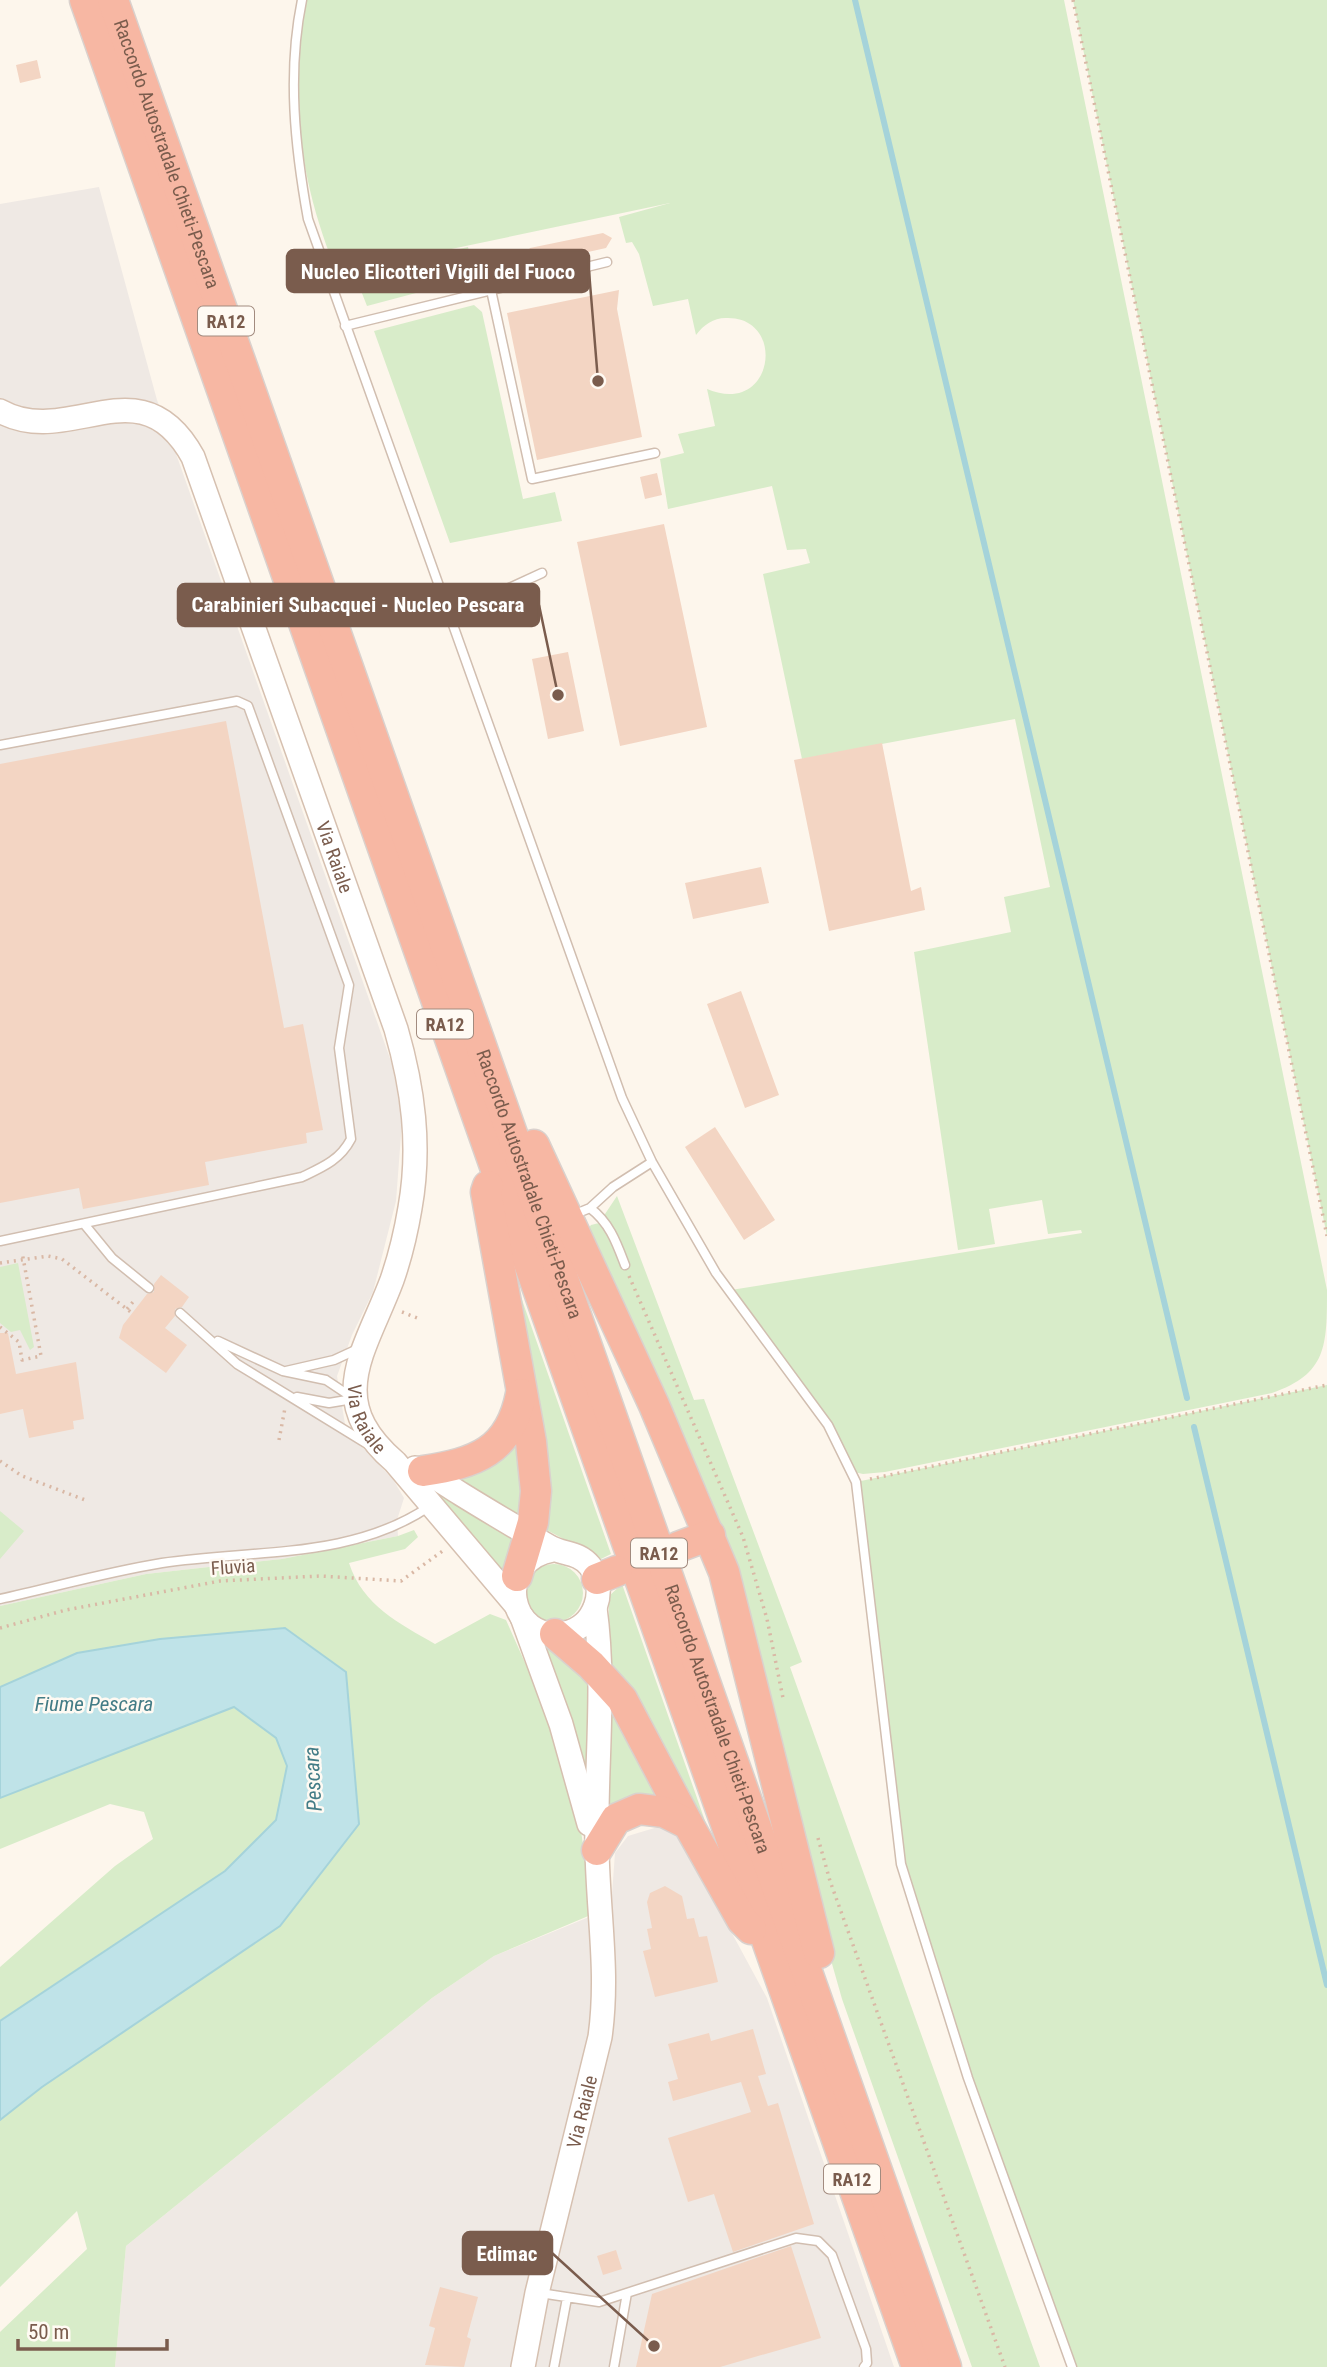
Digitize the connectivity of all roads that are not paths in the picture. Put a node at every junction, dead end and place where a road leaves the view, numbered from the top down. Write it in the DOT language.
graph roads {
  1 [pos="65,0"];
  2 [pos="85,0"];
  3 [pos="113,0"];
  4 [pos="302,0"];
  5 [pos="100,41"];
  6 [pos="607,261"];
  7 [pos="491,290"];
  8 [pos="345,326"];
  9 [pos="0,411"];
  10 [pos="655,453"];
  11 [pos="542,573"];
  12 [pos="448,616"];
  13 [pos="0,744"];
  14 [pos="454,972"];
  15 [pos="492,1161"];
  16 [pos="652,1162"];
  17 [pos="579,1213"];
  18 [pos="85,1225"];
  19 [pos="0,1241"];
  20 [pos="625,1265"];
  21 [pos="149,1288"];
  22 [pos="180,1313"];
  23 [pos="209,1336"];
  24 [pos="363,1346"];
  25 [pos="282,1371"];
  26 [pos="522,1390"];
  27 [pos="292,1396"];
  28 [pos="354,1399"];
  29 [pos="409,1466"];
  30 [pos="430,1506"];
  31 [pos="710,1535"];
  32 [pos="541,1542"];
  33 [pos="678,1547"];
  34 [pos="603,1586"];
  35 [pos="0,1599"];
  36 [pos="518,1600"];
  37 [pos="555,1634"];
  38 [pos="598,1672"];
  39 [pos="688,1824"];
  40 [pos="597,1850"];
  41 [pos="768,1945"];
  42 [pos="864,2135"];
  43 [pos="537,2293"];
  44 [pos="627,2293"];
  45 [pos="567,2298"];
  46 [pos="523,2367"];
  47 [pos="555,2367"];
  48 [pos="614,2367"];
  49 [pos="864,2367"];
  50 [pos="917,2367"];
  51 [pos="946,2367"];
  52 [pos="1072,2367"];
  1 -- 5 [label="highway"];
  2 -- 5 [label="highway, Raccordo Autostradale Chieti-Pescara / RA12"];
  3 -- 14 [label="highway, Raccordo Autostradale Chieti-Pescara / RA12"];
  4 -- 8 [label="lane"];
  5 -- 15 [label="highway, Raccordo Autostradale Chieti-Pescara / RA12"];
  6 -- 7 [label="lane"];
  7 -- 8 [label="lane"];
  7 -- 10 [label="lane"];
  8 -- 12 [label="lane"];
  9 -- 24 [label="street, Via Raiale"];
  11 -- 12 [label="lane"];
  12 -- 16 [label="lane"];
  13 -- 18 [label="lane"];
  14 -- 17 [label="highway"];
  14 -- 42 [label="highway, Raccordo Autostradale Chieti-Pescara / RA12"];
  15 -- 26 [label="highway"];
  15 -- 41 [label="highway, Raccordo Autostradale Chieti-Pescara / RA12"];
  16 -- 17 [label="lane"];
  16 -- 52 [label="lane"];
  17 -- 20 [label="lane"];
  17 -- 31 [label="highway"];
  18 -- 19 [label="lane"];
  18 -- 21 [label="lane"];
  22 -- 23 [label="lane"];
  23 -- 25 [label="lane"];
  23 -- 27 [label="lane"];
  24 -- 25 [label="lane"];
  24 -- 28 [label="street, Via Raiale"];
  25 -- 28 [label="lane"];
  26 -- 29 [label="highway"];
  26 -- 32 [label="highway"];
  27 -- 28 [label="lane"];
  27 -- 29 [label="lane"];
  28 -- 29 [label="street, Via Raiale"];
  29 -- 30 [label="street, Via Raiale"];
  29 -- 32 [label="street, Via Raiale"];
  30 -- 35 [label="lane"];
  30 -- 36 [label="street, Via Raiale"];
  31 -- 33 [label="highway"];
  31 -- 42 [label="highway"];
  32 -- 34 [label="street"];
  32 -- 36 [label="highway"];
  34 -- 37 [label="street"];
  34 -- 38 [label="street, Via Raiale"];
  36 -- 37 [label="street"];
  36 -- 40 [label="street, Via Raiale"];
  37 -- 38 [label="highway"];
  38 -- 39 [label="highway"];
  38 -- 40 [label="street, Via Raiale"];
  39 -- 40 [label="highway"];
  39 -- 41 [label="highway"];
  40 -- 43 [label="street, Via Raiale"];
  41 -- 50 [label="highway, Raccordo Autostradale Chieti-Pescara / RA12"];
  42 -- 51 [label="highway, Raccordo Autostradale Chieti-Pescara / RA12"];
  43 -- 45 [label="lane"];
  43 -- 46 [label="street, Via Raiale"];
  44 -- 45 [label="lane"];
  44 -- 48 [label="lane"];
  44 -- 49 [label="lane"];
  45 -- 47 [label="lane"];
}
